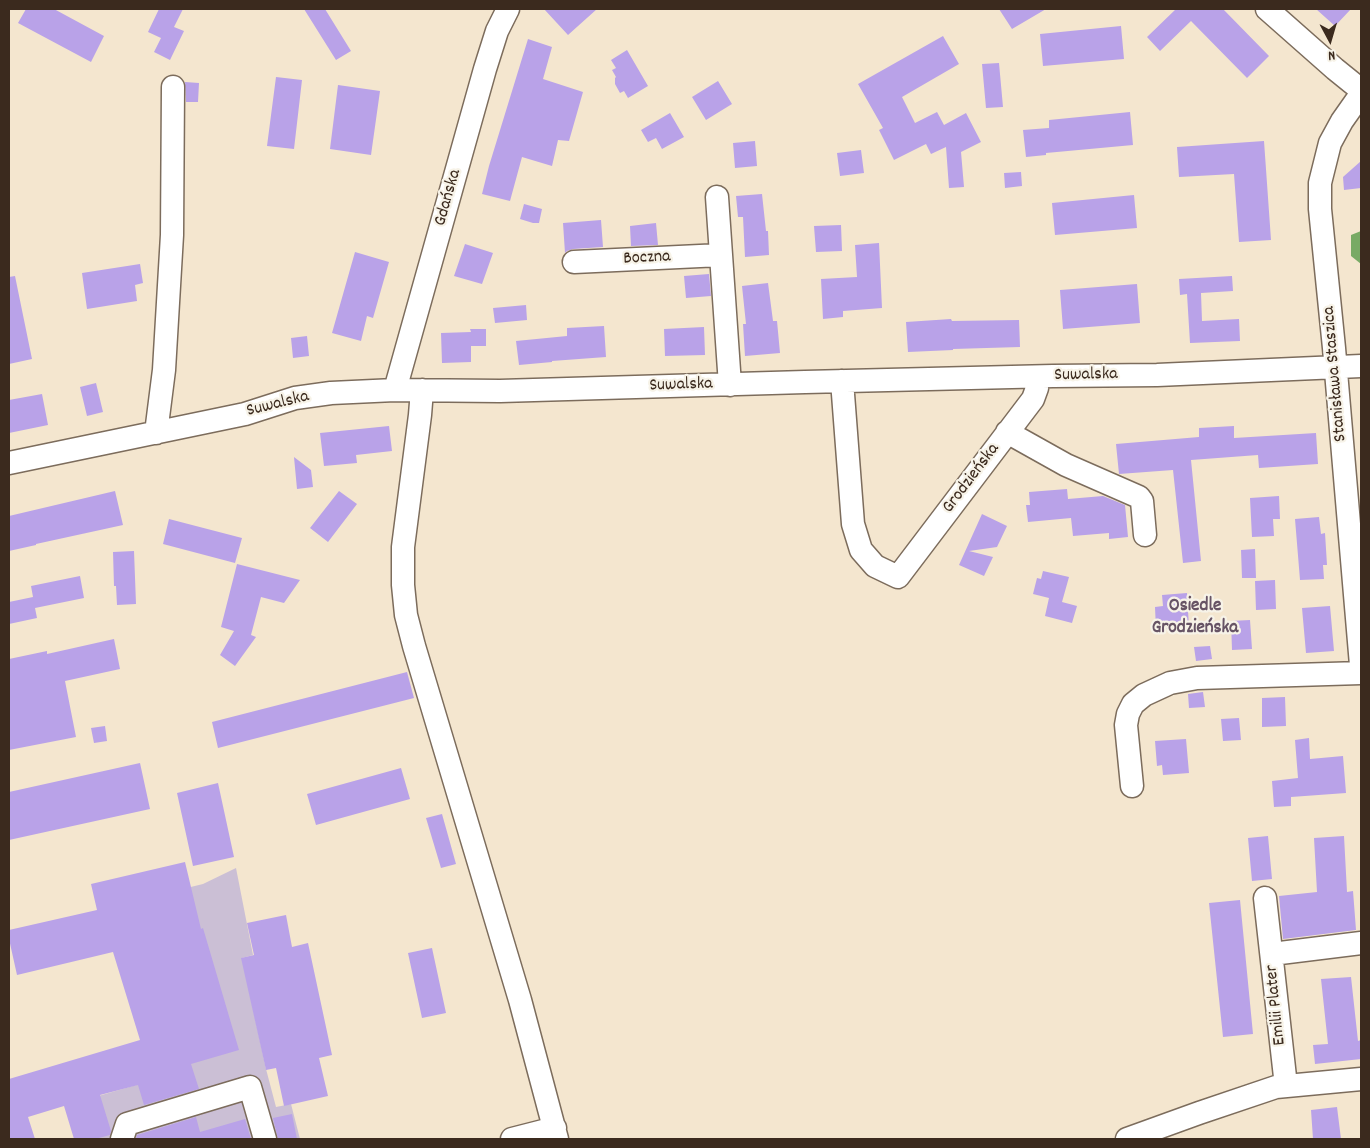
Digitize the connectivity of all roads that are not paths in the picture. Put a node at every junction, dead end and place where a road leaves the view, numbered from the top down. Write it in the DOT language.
graph roads {
  1 [pos="508,9"];
  2 [pos="1267,9"];
  3 [pos="173,87"];
  4 [pos="1361,90"];
  5 [pos="1361,94"];
  6 [pos="717,197"];
  7 [pos="721,256"];
  8 [pos="574,262"];
  9 [pos="1361,366"];
  10 [pos="1336,367"];
  11 [pos="1037,377"];
  12 [pos="842,381"];
  13 [pos="730,385"];
  14 [pos="395,390"];
  15 [pos="422,390"];
  16 [pos="1008,432"];
  17 [pos="156,433"];
  18 [pos="9,463"];
  19 [pos="1145,535"];
  20 [pos="1361,665"];
  21 [pos="1361,673"];
  22 [pos="1132,786"];
  23 [pos="1265,898"];
  24 [pos="1361,943"];
  25 [pos="1272,954"];
  26 [pos="1361,1079"];
  27 [pos="1286,1086"];
  28 [pos="556,1134"];
  29 [pos="122,1139"];
  30 [pos="265,1139"];
  31 [pos="512,1139"];
  32 [pos="1126,1139"];
  1 -- 14 [label="street, Gdańska"];
  2 -- 4 [label="street"];
  3 -- 17 [label="street"];
  5 -- 10 [label="street, Stanisława Staszica"];
  6 -- 7 [label="street"];
  7 -- 8 [label="street, Boczna"];
  7 -- 13 [label="street"];
  9 -- 10 [label="street, Suwalska"];
  10 -- 11 [label="street, Suwalska"];
  10 -- 20 [label="street, Stanisława Staszica"];
  11 -- 12 [label="street, Suwalska"];
  11 -- 16 [label="street, Grodzieńska"];
  12 -- 13 [label="street, Suwalska"];
  12 -- 16 [label="street, Grodzieńska"];
  13 -- 15 [label="street, Suwalska"];
  14 -- 15 [label="street, Suwalska"];
  14 -- 17 [label="street, Suwalska"];
  15 -- 28 [label="street"];
  16 -- 19 [label="street"];
  17 -- 18 [label="street, Suwalska"];
  21 -- 22 [label="street"];
  23 -- 25 [label="street"];
  24 -- 25 [label="street, Emilii Plater"];
  25 -- 27 [label="street, Emilii Plater"];
  26 -- 27 [label="street"];
  27 -- 32 [label="street"];
  28 -- 31 [label="street"];
  29 -- 30 [label="street"];
}
